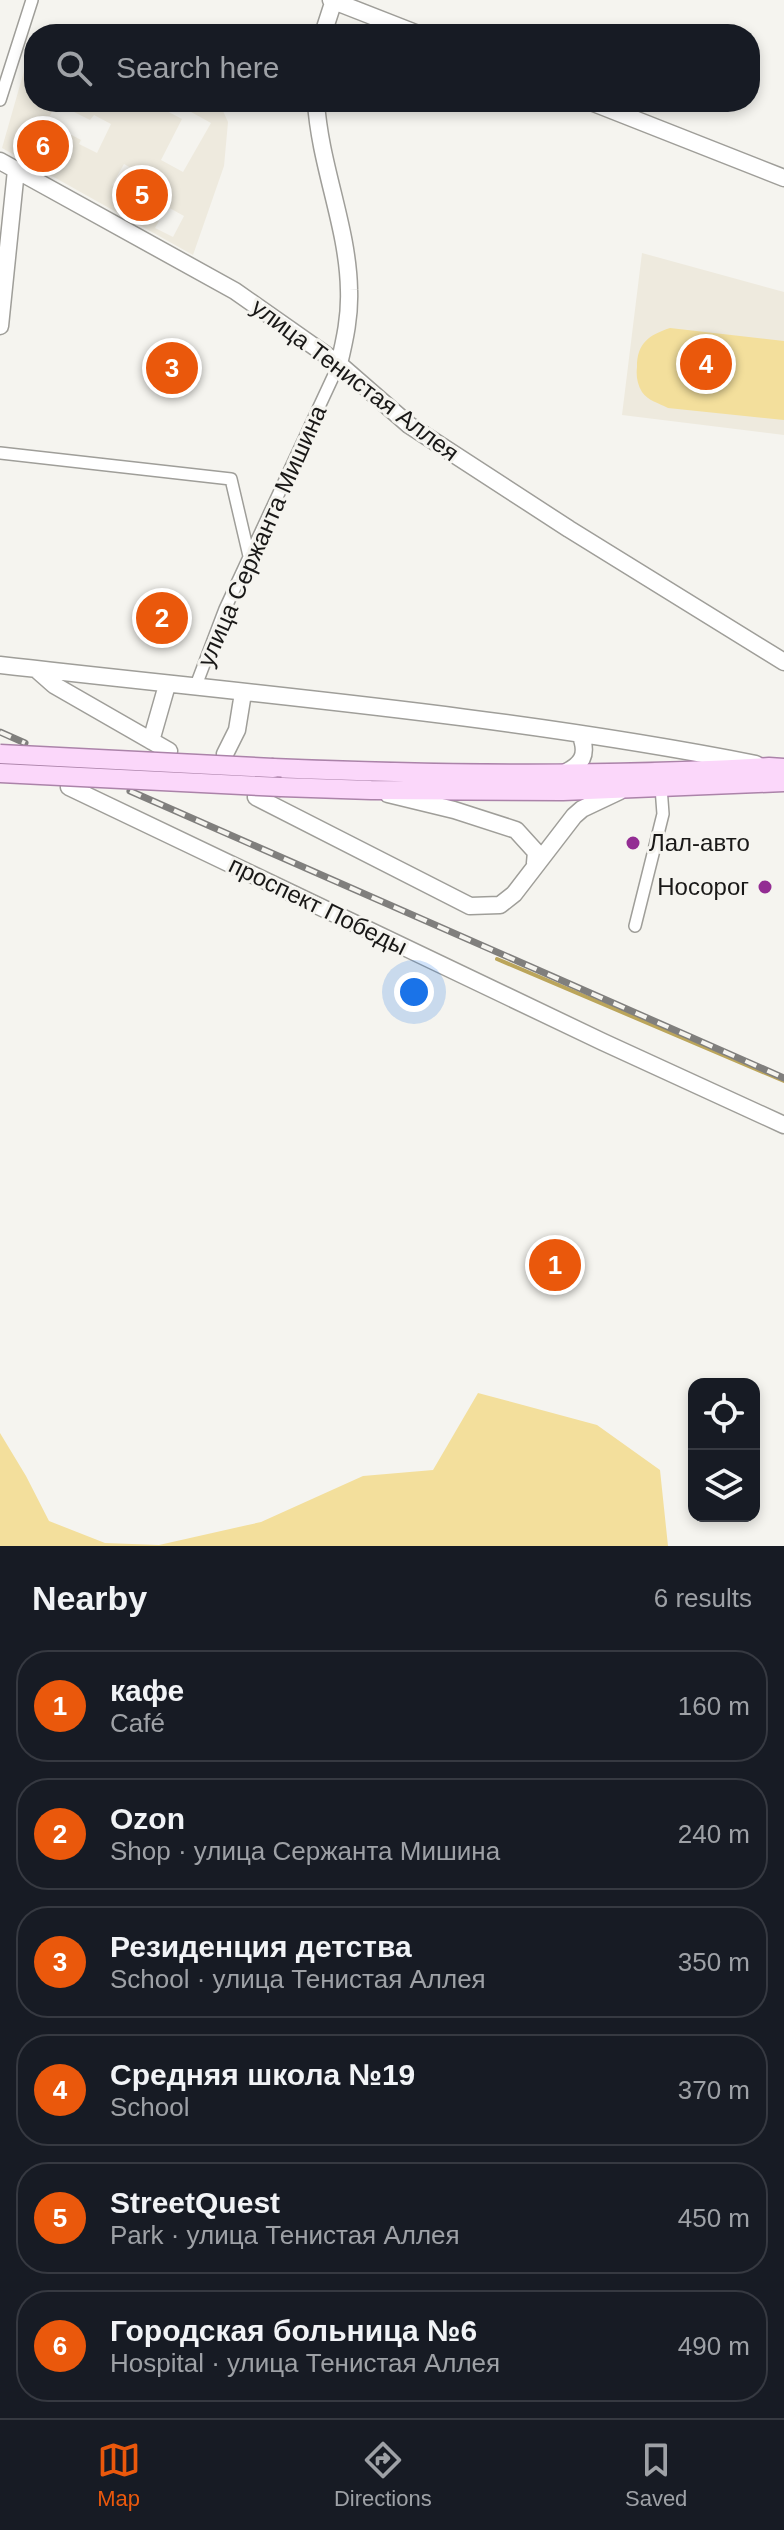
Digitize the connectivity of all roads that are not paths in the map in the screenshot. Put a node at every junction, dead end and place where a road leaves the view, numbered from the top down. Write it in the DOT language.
graph roads {
  1 [pos="32,0"];
  2 [pos="333,0"];
  3 [pos="326,24"];
  4 [pos="393,24"];
  5 [pos="4,70"];
  6 [pos="0,100"];
  7 [pos="318,112"];
  8 [pos="616,112"];
  9 [pos="0,161"];
  10 [pos="16,170"];
  11 [pos="784,178"];
  12 [pos="2,286"];
  13 [pos="0,326"];
  14 [pos="339,364"];
  15 [pos="0,453"];
  16 [pos="249,557"];
  17 [pos="784,662"];
  18 [pos="0,665"];
  19 [pos="37,670"];
  20 [pos="167,685"];
  21 [pos="195,688"];
  22 [pos="243,693"];
  23 [pos="580,734"];
  24 [pos="151,741"];
  25 [pos="169,751"];
  26 [pos="0,754"];
  27 [pos="225,754"];
  28 [pos="777,768"];
  29 [pos="0,773"];
  30 [pos="562,774"];
  31 [pos="784,782"];
  32 [pos="69,787"];
  33 [pos="661,787"];
  34 [pos="625,789"];
  35 [pos="371,790"];
  36 [pos="256,797"];
  37 [pos="535,863"];
  38 [pos="635,926"];
  39 [pos="784,1125"];
  1 -- 5 [label="street"];
  2 -- 3 [label="street"];
  2 -- 4 [label="street"];
  5 -- 6 [label="street"];
  7 -- 14 [label="street, улица Сержанта Мишина"];
  8 -- 11 [label="street"];
  9 -- 10 [label="street, улица Тенистая Аллея"];
  10 -- 12 [label="street"];
  10 -- 14 [label="street, улица Тенистая Аллея"];
  12 -- 13 [label="street"];
  14 -- 16 [label="street, улица Сержанта Мишина"];
  14 -- 17 [label="street, улица Тенистая Аллея"];
  15 -- 16 [label="street"];
  16 -- 21 [label="street, улица Сержанта Мишина"];
  18 -- 19 [label="street"];
  19 -- 20 [label="street"];
  19 -- 24 [label="street"];
  20 -- 21 [label="street"];
  20 -- 24 [label="street"];
  21 -- 22 [label="street"];
  22 -- 23 [label="street"];
  22 -- 27 [label="street"];
  23 -- 28 [label="street"];
  23 -- 30 [label="street"];
  24 -- 25 [label="street"];
  26 -- 30 [label="main road, bridge"];
  28 -- 30 [label="main road"];
  29 -- 35 [label="main road, bridge"];
  31 -- 33 [label="main road"];
  32 -- 39 [label="street, проспект Победы"];
  33 -- 34 [label="main road"];
  33 -- 38 [label="street"];
  34 -- 35 [label="main road"];
  34 -- 37 [label="street"];
  35 -- 37 [label="street"];
  36 -- 37 [label="street"];
}
